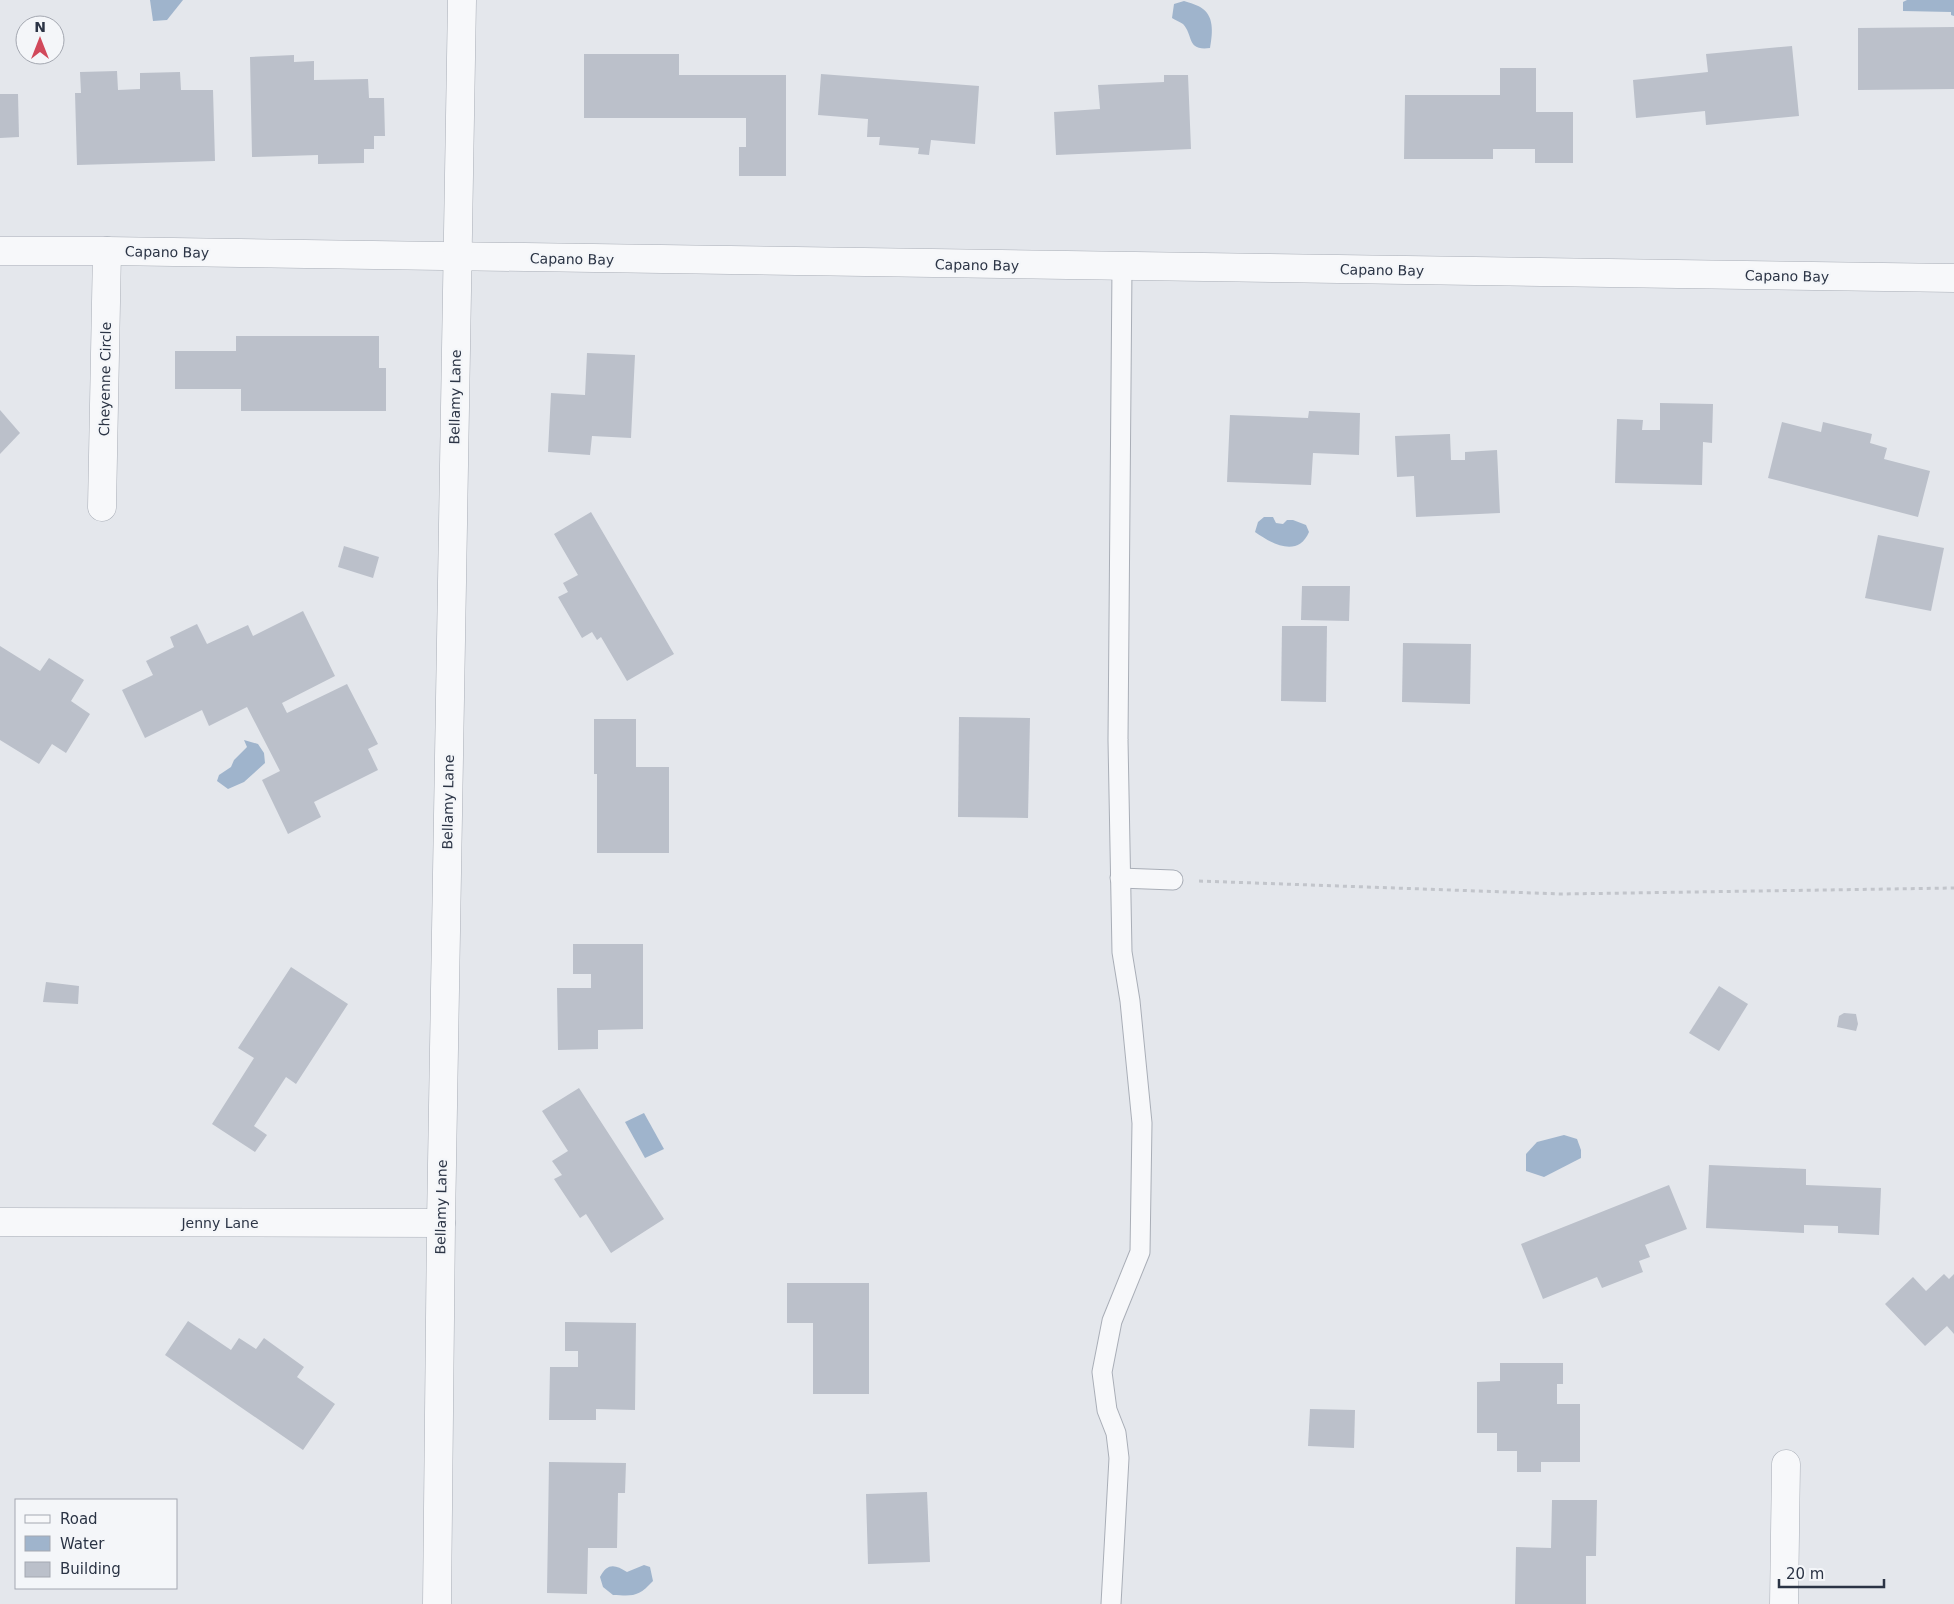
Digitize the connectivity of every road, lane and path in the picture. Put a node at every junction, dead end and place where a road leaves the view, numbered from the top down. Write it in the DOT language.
graph roads {
  1 [pos="462,0"];
  2 [pos="0,251"];
  3 [pos="108,251"];
  4 [pos="458,257"];
  5 [pos="1122,267"];
  6 [pos="1954,278"];
  7 [pos="102,508"];
  8 [pos="1120,878"];
  9 [pos="1173,880"];
  10 [pos="1954,888"];
  11 [pos="0,1222"];
  12 [pos="441,1223"];
  13 [pos="1786,1464"];
  14 [pos="437,1604"];
  15 [pos="1111,1604"];
  16 [pos="1784,1604"];
  1 -- 4 [label="street, Bellamy Lane"];
  2 -- 3 [label="street, Capano Bay"];
  3 -- 4 [label="street, Capano Bay"];
  3 -- 7 [label="street, Cheyenne Circle"];
  4 -- 5 [label="street, Capano Bay"];
  4 -- 12 [label="street, Bellamy Lane"];
  5 -- 6 [label="street, Capano Bay"];
  5 -- 8 [label="lane"];
  8 -- 9 [label="lane"];
  8 -- 15 [label="lane"];
  9 -- 10 [label="path"];
  11 -- 12 [label="street, Jenny Lane"];
  12 -- 14 [label="street, Bellamy Lane"];
  13 -- 16 [label="street"];
}
